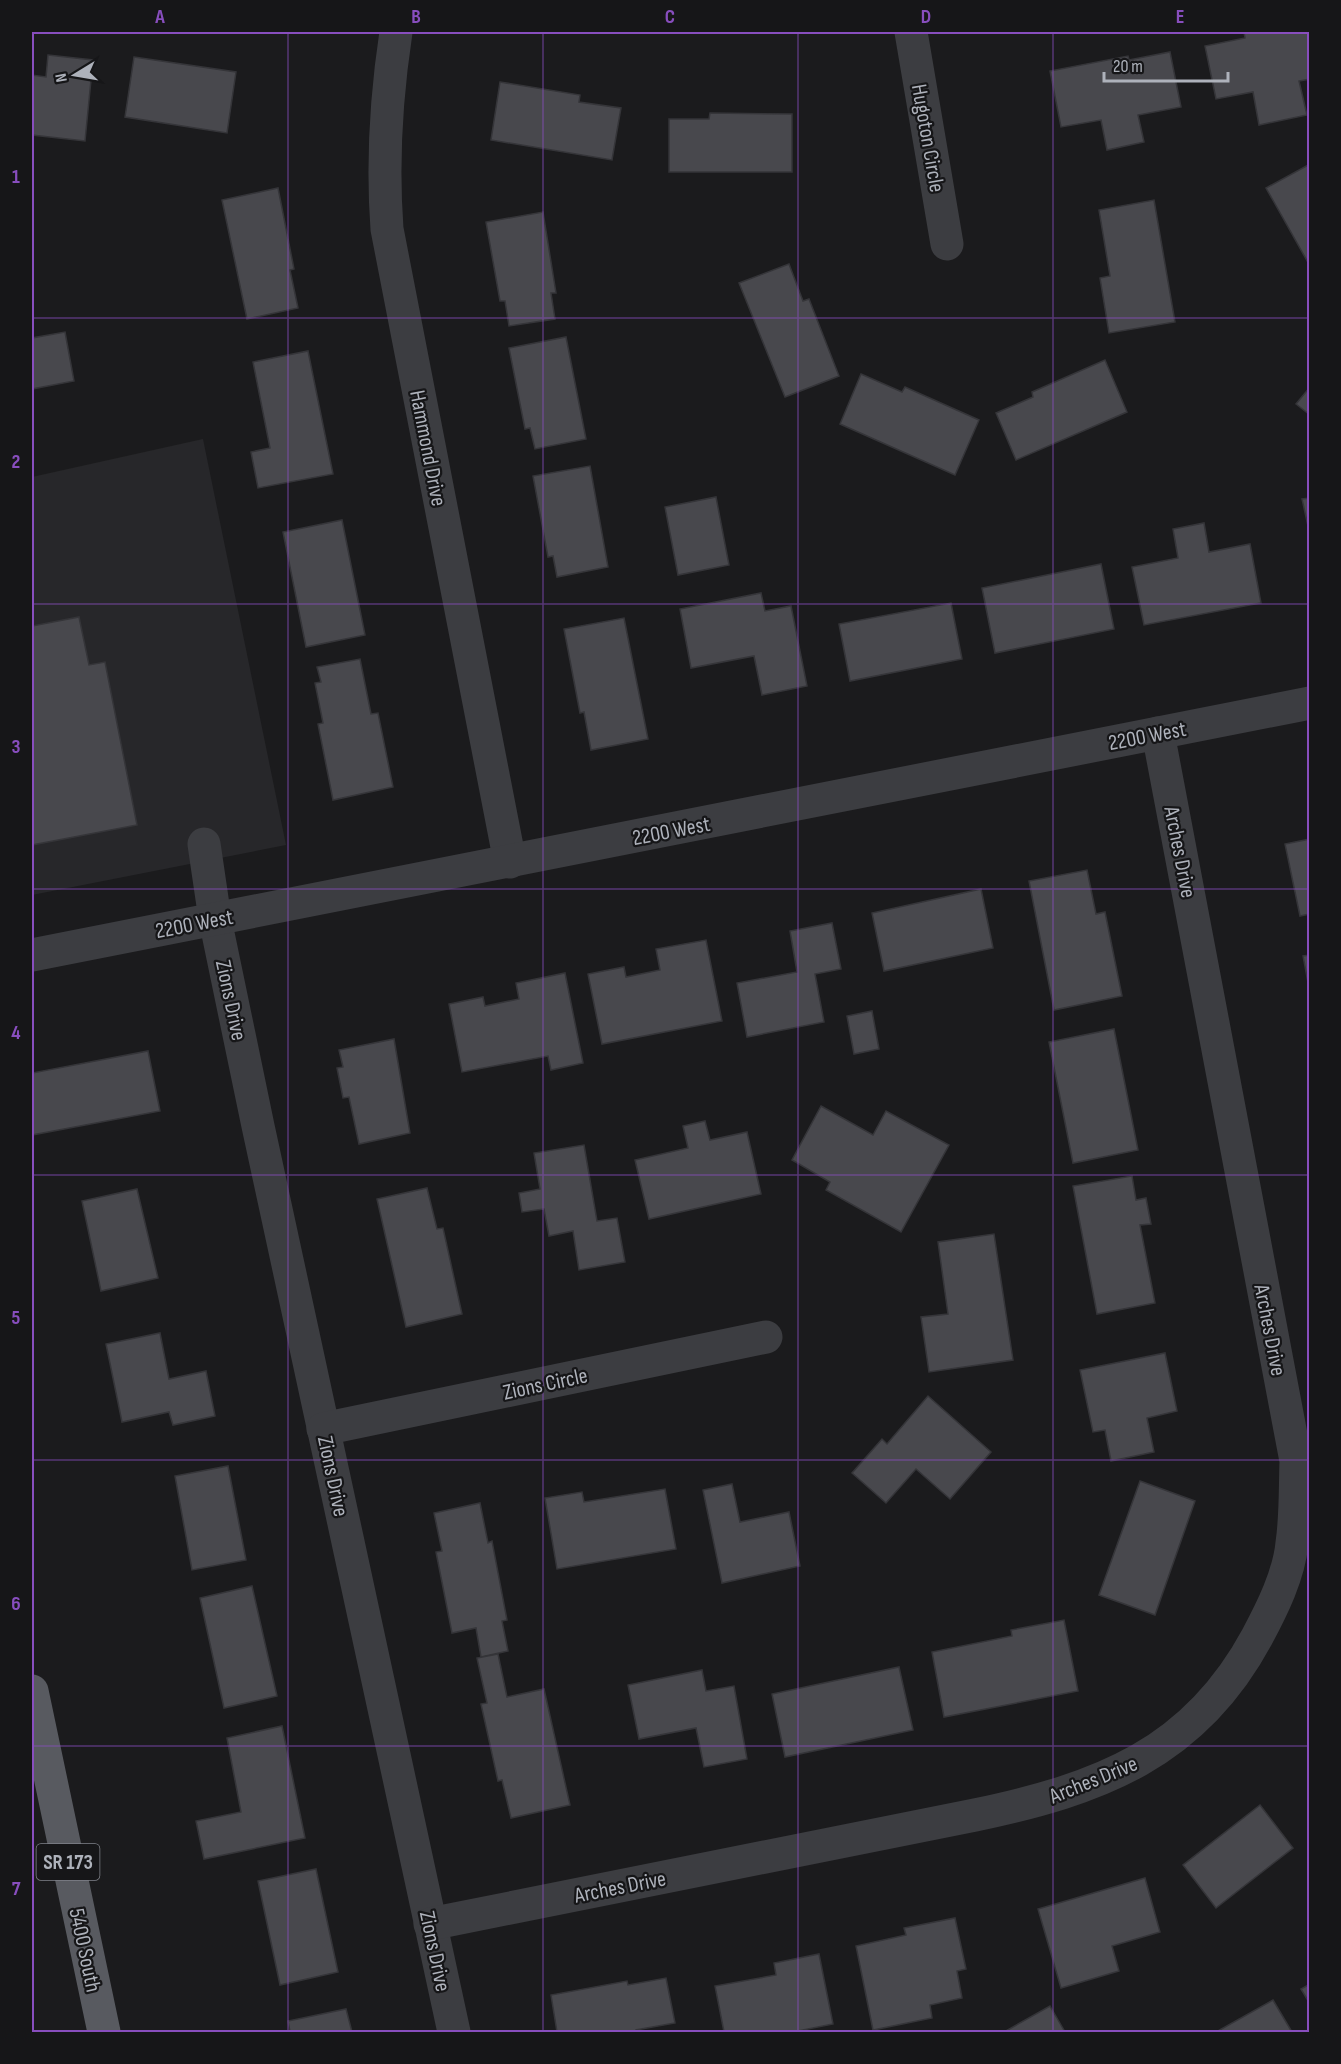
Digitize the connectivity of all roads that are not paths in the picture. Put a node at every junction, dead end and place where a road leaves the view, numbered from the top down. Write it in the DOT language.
graph roads {
  1 [pos="396,32"];
  2 [pos="911,32"];
  3 [pos="947,244"];
  4 [pos="1310,703"];
  5 [pos="1158,733"];
  6 [pos="204,844"];
  7 [pos="510,862"];
  8 [pos="215,919"];
  9 [pos="32,955"];
  10 [pos="766,1337"];
  11 [pos="323,1429"];
  12 [pos="32,1691"];
  13 [pos="37,1747"];
  14 [pos="430,1924"];
  15 [pos="104,2032"];
  16 [pos="454,2032"];
  1 -- 7 [label="street, Hammond Drive"];
  2 -- 3 [label="street, Hugoton Circle"];
  4 -- 5 [label="street, 2200 West"];
  5 -- 7 [label="street, 2200 West"];
  5 -- 14 [label="street, Arches Drive"];
  6 -- 8 [label="street, Zions Drive"];
  7 -- 8 [label="street, 2200 West"];
  8 -- 9 [label="street, 2200 West"];
  8 -- 11 [label="street, Zions Drive"];
  10 -- 11 [label="street, Zions Circle"];
  11 -- 14 [label="street, Zions Drive"];
  12 -- 13 [label="main road, 5400 South / SR 173"];
  13 -- 15 [label="main road, 5400 South / SR 173"];
  14 -- 16 [label="street, Zions Drive"];
}
